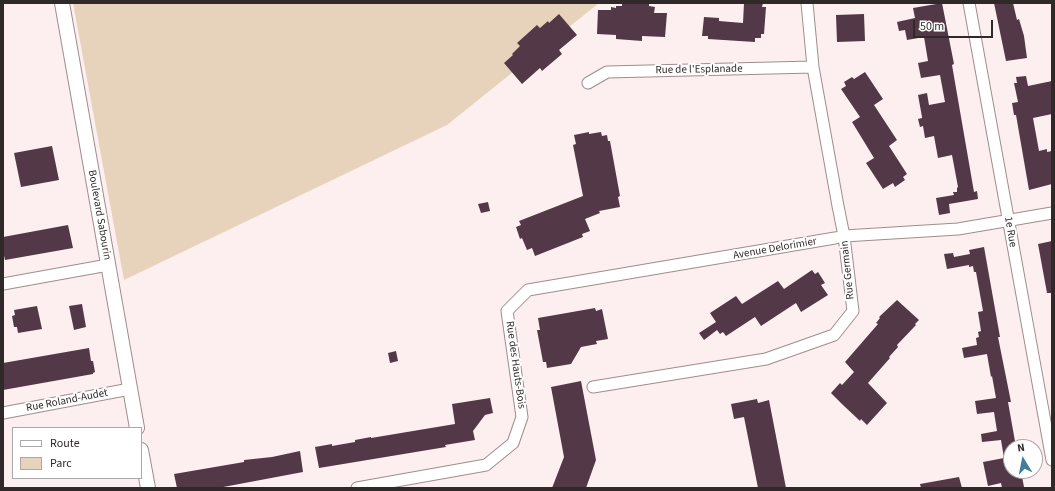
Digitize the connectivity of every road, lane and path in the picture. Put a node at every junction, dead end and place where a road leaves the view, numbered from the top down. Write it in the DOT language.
graph roads {
  1 [pos="62,3"];
  2 [pos="807,3"];
  3 [pos="969,3"];
  4 [pos="813,67"];
  5 [pos="588,83"];
  6 [pos="1052,213"];
  7 [pos="1008,221"];
  8 [pos="844,236"];
  9 [pos="108,265"];
  10 [pos="3,284"];
  11 [pos="507,311"];
  12 [pos="593,387"];
  13 [pos="130,389"];
  14 [pos="3,413"];
  15 [pos="137,427"];
  16 [pos="142,455"];
  17 [pos="1052,460"];
  18 [pos="148,488"];
  19 [pos="357,488"];
  1 -- 9 [label="street, Boulevard Sabourin"];
  2 -- 4 [label="street, Rue Germain"];
  3 -- 7 [label="street, 1e Rue"];
  4 -- 5 [label="street, Rue de l'Esplanade"];
  4 -- 8 [label="street, Rue Germain"];
  6 -- 7 [label="street, Avenue Delorimier"];
  7 -- 8 [label="street, Avenue Delorimier"];
  7 -- 17 [label="street, 1e Rue"];
  8 -- 11 [label="street, Avenue Delorimier"];
  8 -- 12 [label="street, Rue Germain"];
  9 -- 10 [label="street"];
  9 -- 13 [label="street, Boulevard Sabourin"];
  11 -- 19 [label="street, Rue des Hauts-Bois"];
  13 -- 14 [label="street, Rue Roland-Audet"];
  13 -- 15 [label="street, Boulevard Sabourin"];
  16 -- 18 [label="street"];
}
